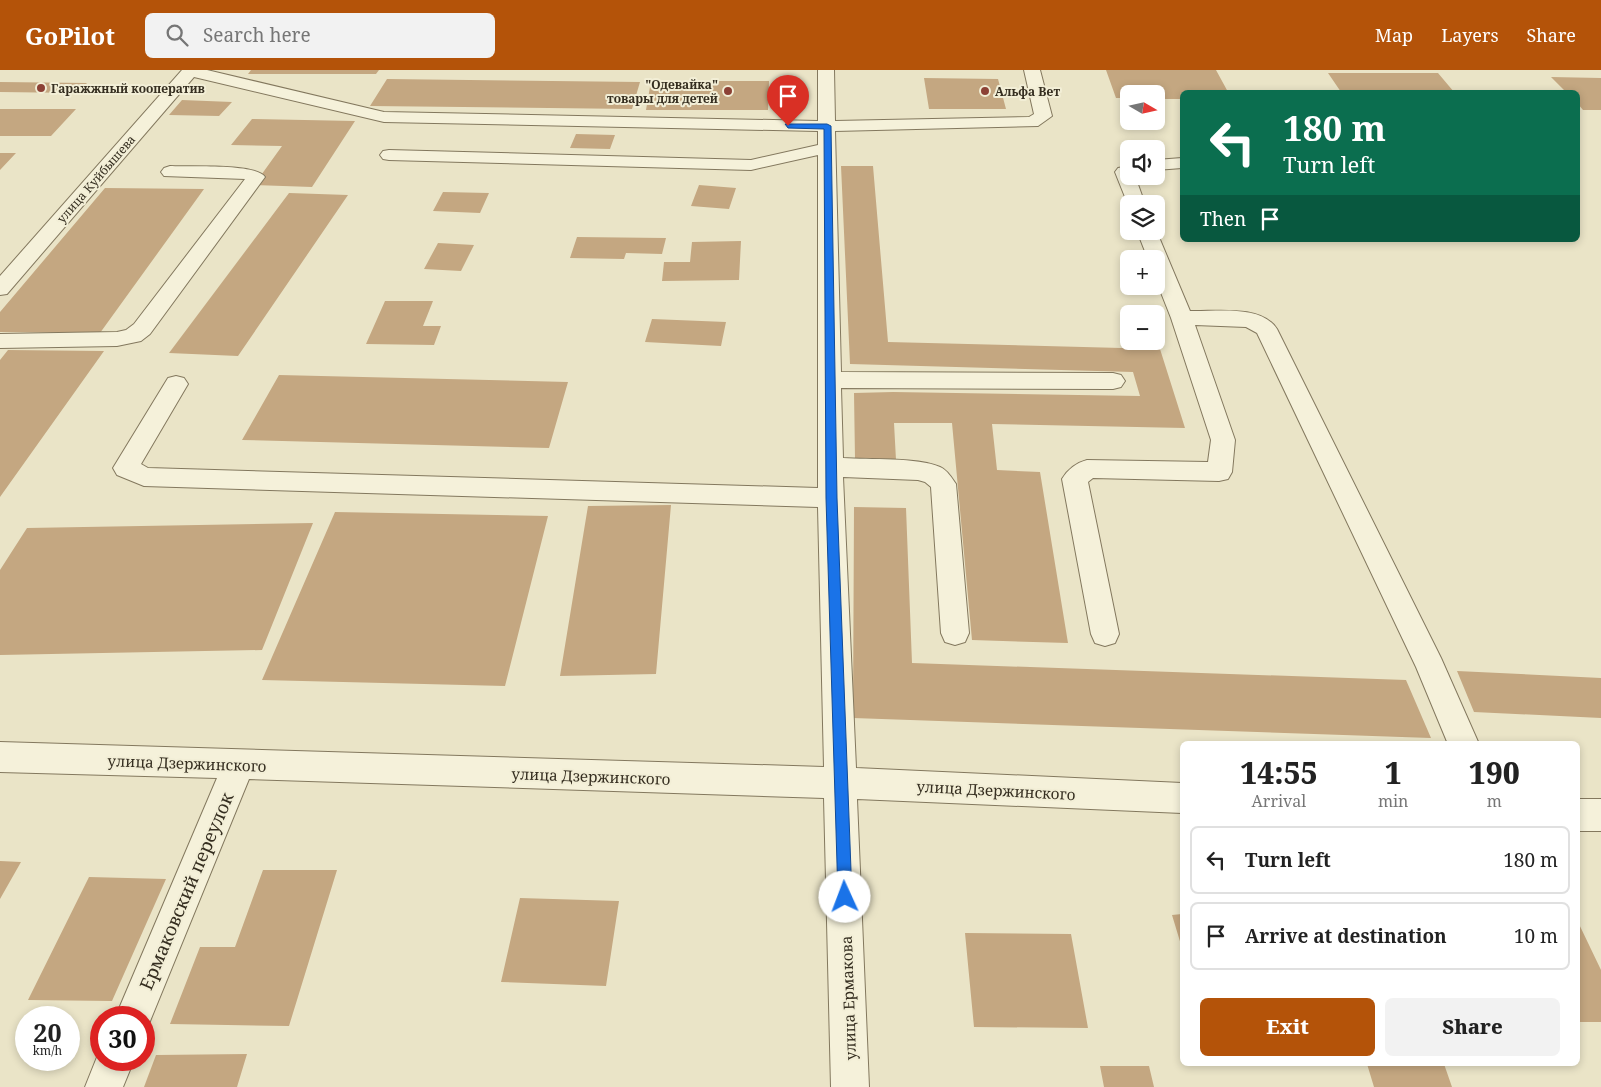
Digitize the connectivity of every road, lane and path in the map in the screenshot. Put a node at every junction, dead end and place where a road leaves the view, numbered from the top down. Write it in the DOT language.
graph roads {
  1 [pos="191,70"];
  2 [pos="826,70"];
  3 [pos="1032,70"];
  4 [pos="827,137"];
  5 [pos="389,156"];
  6 [pos="1180,163"];
  7 [pos="1165,164"];
  8 [pos="170,172"];
  9 [pos="1151,240"];
  10 [pos="0,288"];
  11 [pos="1182,318"];
  12 [pos="0,341"];
  13 [pos="830,380"];
  14 [pos="1113,381"];
  15 [pos="176,384"];
  16 [pos="831,467"];
  17 [pos="831,498"];
  18 [pos="955,633"];
  19 [pos="1105,634"];
  20 [pos="1463,741"];
  21 [pos="0,757"];
  22 [pos="239,765"];
  23 [pos="841,783"];
  24 [pos="1180,798"];
  25 [pos="1580,815"];
  26 [pos="1601,816"];
  27 [pos="138,1006"];
  28 [pos="111,1071"];
  29 [pos="104,1087"];
  30 [pos="850,1087"];
  1 -- 4 [label="street"];
  1 -- 10 [label="street, улица Куйбышева"];
  2 -- 4 [label="street, улица Ермакова"];
  3 -- 4 [label="street"];
  4 -- 5 [label="street"];
  4 -- 13 [label="street, улица Ермакова"];
  6 -- 7 [label="street"];
  8 -- 12 [label="street"];
  9 -- 11 [label="street"];
  11 -- 19 [label="street"];
  11 -- 20 [label="street"];
  13 -- 14 [label="street"];
  13 -- 16 [label="street, улица Ермакова"];
  15 -- 17 [label="street"];
  16 -- 17 [label="street, улица Ермакова"];
  16 -- 18 [label="street"];
  17 -- 23 [label="street, улица Ермакова"];
  21 -- 22 [label="street, улица Дзержинского"];
  22 -- 23 [label="street, улица Дзержинского"];
  22 -- 27 [label="street, Ермаковский переулок"];
  23 -- 24 [label="street, улица Дзержинского"];
  23 -- 30 [label="street, улица Ермакова"];
  25 -- 26 [label="street"];
  28 -- 29 [label="street"];
}
